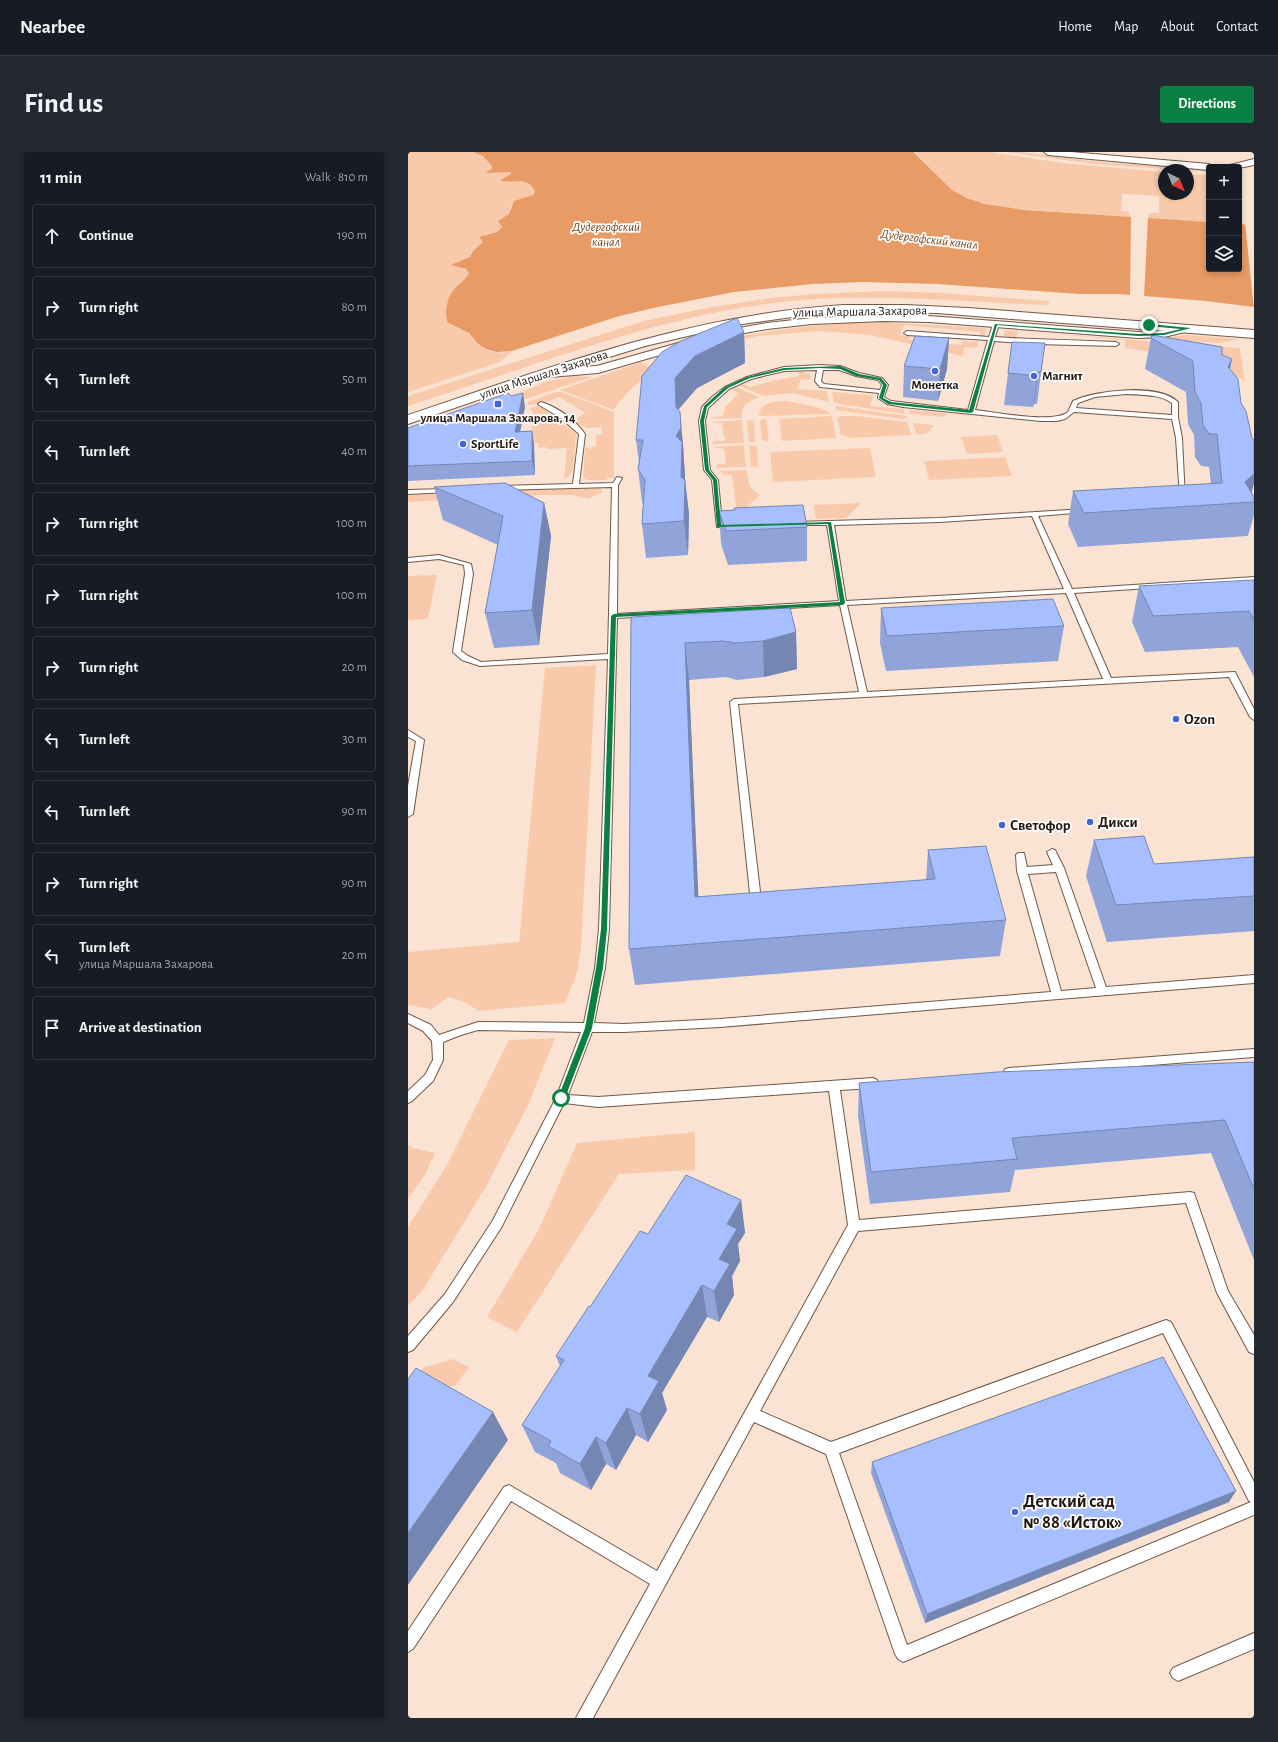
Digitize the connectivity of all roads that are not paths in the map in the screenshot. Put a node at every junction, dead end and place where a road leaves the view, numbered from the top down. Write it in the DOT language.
graph roads {
  1 [pos="1048,152"];
  2 [pos="1254,162"];
  3 [pos="1242,165"];
  4 [pos="1206,167"];
  5 [pos="996,324"];
  6 [pos="1254,326"];
  7 [pos="1189,328"];
  8 [pos="907,333"];
  9 [pos="1254,334"];
  10 [pos="991,339"];
  11 [pos="1116,344"];
  12 [pos="820,367"];
  13 [pos="550,373"];
  14 [pos="883,392"];
  15 [pos="541,404"];
  16 [pos="1073,410"];
  17 [pos="408,412"];
  18 [pos="971,412"];
  19 [pos="1175,417"];
  20 [pos="408,420"];
  21 [pos="576,485"];
  22 [pos="492,489"];
  23 [pos="454,490"];
  24 [pos="408,492"];
  25 [pos="1178,503"];
  26 [pos="1090,511"];
  27 [pos="1034,514"];
  28 [pos="830,523"];
  29 [pos="787,524"];
  30 [pos="740,526"];
  31 [pos="408,560"];
  32 [pos="1254,579"];
  33 [pos="1069,591"];
  34 [pos="843,603"];
  35 [pos="614,616"];
  36 [pos="612,656"];
  37 [pos="1108,680"];
  38 [pos="863,694"];
  39 [pos="1254,717"];
  40 [pos="408,733"];
  41 [pos="408,814"];
  42 [pos="1052,852"];
  43 [pos="1021,855"];
  44 [pos="1059,868"];
  45 [pos="1022,871"];
  46 [pos="764,903"];
  47 [pos="1254,979"];
  48 [pos="1102,991"];
  49 [pos="1057,995"];
  50 [pos="408,1018"];
  51 [pos="588,1028"];
  52 [pos="438,1040"];
  53 [pos="1254,1053"];
  54 [pos="1001,1072"];
  55 [pos="886,1082"];
  56 [pos="834,1086"];
  57 [pos="408,1098"];
  58 [pos="561,1098"];
  59 [pos="854,1226"];
  60 [pos="408,1346"];
  61 [pos="1254,1348"];
  62 [pos="751,1414"];
  63 [pos="832,1449"];
  64 [pos="1254,1496"];
  65 [pos="1254,1508"];
  66 [pos="659,1581"];
  67 [pos="1254,1641"];
  68 [pos="408,1644"];
  69 [pos="1178,1673"];
  70 [pos="584,1718"];
  1 -- 4 [label="street"];
  2 -- 3 [label="street"];
  5 -- 7 [label="street"];
  5 -- 10 [label="lane"];
  5 -- 13 [label="street"];
  6 -- 17 [label="street, улица Маршала Захарова"];
  7 -- 9 [label="street, улица Маршала Захарова"];
  7 -- 13 [label="street, улица Маршала Захарова"];
  8 -- 10 [label="lane"];
  10 -- 11 [label="lane"];
  10 -- 18 [label="lane"];
  12 -- 14 [label="lane"];
  12 -- 14 [label="lane"];
  12 -- 30 [label="lane"];
  13 -- 20 [label="street, улица Маршала Захарова"];
  14 -- 18 [label="lane"];
  15 -- 21 [label="lane"];
  16 -- 18 [label="lane"];
  16 -- 19 [label="lane"];
  16 -- 19 [label="lane"];
  19 -- 25 [label="lane"];
  21 -- 22 [label="lane"];
  21 -- 35 [label="lane"];
  23 -- 24 [label="lane"];
  26 -- 27 [label="lane"];
  27 -- 28 [label="lane"];
  27 -- 33 [label="lane"];
  28 -- 29 [label="lane"];
  28 -- 34 [label="lane"];
  31 -- 36 [label="lane"];
  32 -- 33 [label="lane"];
  33 -- 34 [label="lane"];
  33 -- 37 [label="lane"];
  34 -- 35 [label="lane"];
  34 -- 38 [label="lane"];
  35 -- 36 [label="lane"];
  36 -- 51 [label="lane"];
  37 -- 38 [label="lane"];
  37 -- 39 [label="lane"];
  38 -- 46 [label="lane"];
  40 -- 41 [label="lane"];
  42 -- 44 [label="lane"];
  43 -- 45 [label="lane"];
  44 -- 45 [label="lane"];
  44 -- 48 [label="lane"];
  45 -- 49 [label="lane"];
  47 -- 48 [label="lane"];
  48 -- 49 [label="lane"];
  49 -- 51 [label="lane"];
  50 -- 52 [label="lane"];
  51 -- 52 [label="lane"];
  51 -- 58 [label="lane"];
  52 -- 57 [label="lane"];
  53 -- 54 [label="lane"];
  55 -- 56 [label="lane"];
  56 -- 58 [label="lane"];
  56 -- 59 [label="lane"];
  58 -- 60 [label="lane"];
  59 -- 61 [label="lane"];
  59 -- 62 [label="lane"];
  62 -- 63 [label="lane"];
  62 -- 66 [label="lane"];
  63 -- 64 [label="lane"];
  63 -- 65 [label="lane"];
  66 -- 68 [label="lane"];
  66 -- 70 [label="lane"];
  67 -- 69 [label="lane"];
}
